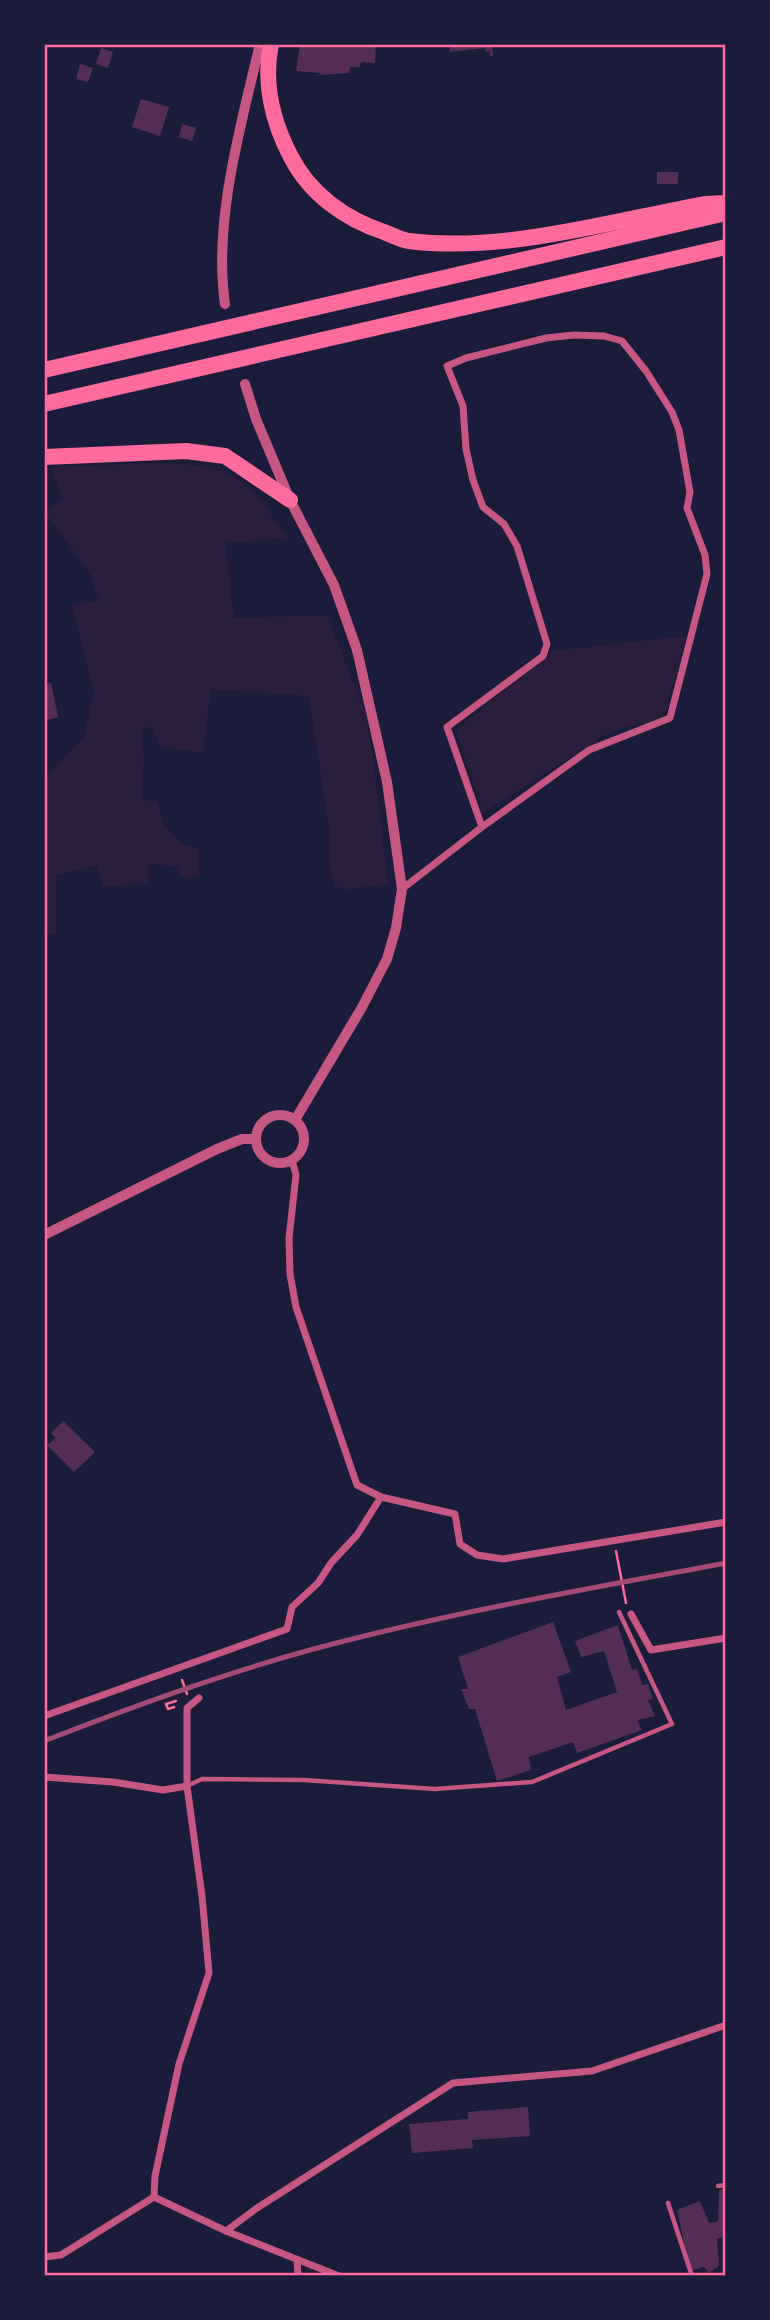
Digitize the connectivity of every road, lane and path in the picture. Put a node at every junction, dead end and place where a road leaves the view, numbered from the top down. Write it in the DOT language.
graph roads {
  1 [pos="260,44"];
  2 [pos="271,44"];
  3 [pos="726,203"];
  4 [pos="726,213"];
  5 [pos="726,247"];
  6 [pos="225,304"];
  7 [pos="44,370"];
  8 [pos="245,384"];
  9 [pos="44,404"];
  10 [pos="44,457"];
  11 [pos="290,500"];
  12 [pos="482,827"];
  13 [pos="402,889"];
  14 [pos="295,1120"];
  15 [pos="256,1139"];
  16 [pos="292,1160"];
  17 [pos="44,1235"];
  18 [pos="381,1497"];
  19 [pos="726,1522"];
  20 [pos="614,1541"];
  21 [pos="625,1601"];
  22 [pos="619,1612"];
  23 [pos="631,1614"];
  24 [pos="726,1640"];
  25 [pos="180,1673"];
  26 [pos="188,1697"];
  27 [pos="199,1698"];
  28 [pos="166,1704"];
  29 [pos="177,1706"];
  30 [pos="44,1716"];
  31 [pos="44,1777"];
  32 [pos="187,1786"];
  33 [pos="726,2025"];
  34 [pos="726,2185"];
  35 [pos="718,2186"];
  36 [pos="154,2197"];
  37 [pos="668,2203"];
  38 [pos="226,2231"];
  39 [pos="44,2257"];
  40 [pos="297,2260"];
  41 [pos="298,2276"];
  42 [pos="338,2276"];
  43 [pos="692,2276"];
  1 -- 6 [label="street"];
  2 -- 3 [label="highway"];
  4 -- 7 [label="highway"];
  5 -- 9 [label="highway"];
  8 -- 11 [label="street"];
  10 -- 11 [label="highway"];
  11 -- 13 [label="street"];
  12 -- 12 [label="street"];
  12 -- 13 [label="street"];
  13 -- 14 [label="street"];
  14 -- 15 [label="street"];
  14 -- 16 [label="street"];
  15 -- 16 [label="street"];
  15 -- 17 [label="street"];
  16 -- 18 [label="street"];
  18 -- 20 [label="street"];
  18 -- 30 [label="street"];
  19 -- 20 [label="street"];
  20 -- 21 [label="path"];
  22 -- 32 [label="lane"];
  23 -- 24 [label="street"];
  25 -- 26 [label="path"];
  27 -- 32 [label="street"];
  28 -- 29 [label="path"];
  31 -- 32 [label="street"];
  32 -- 36 [label="street"];
  33 -- 38 [label="street"];
  34 -- 35 [label="lane"];
  36 -- 38 [label="street"];
  36 -- 39 [label="street"];
  37 -- 43 [label="lane"];
  38 -- 40 [label="street"];
  40 -- 41 [label="street"];
  40 -- 42 [label="street"];
}
